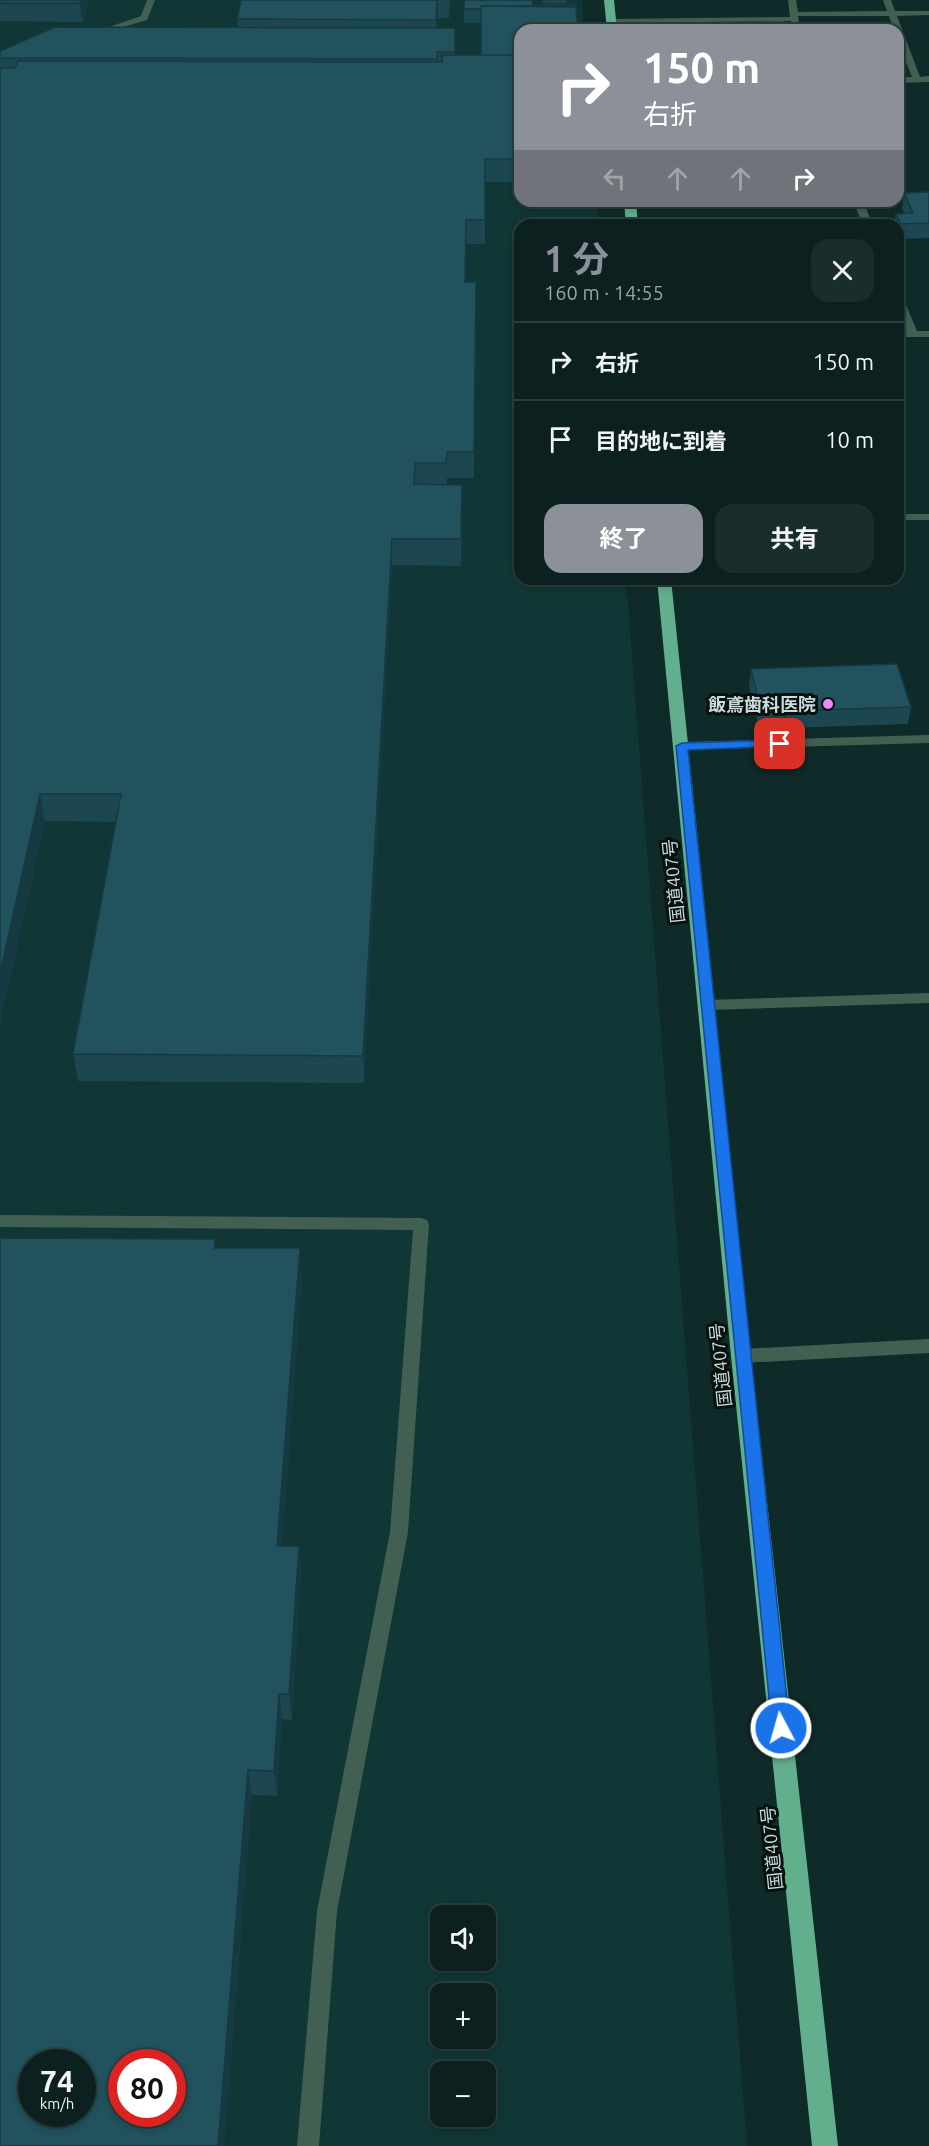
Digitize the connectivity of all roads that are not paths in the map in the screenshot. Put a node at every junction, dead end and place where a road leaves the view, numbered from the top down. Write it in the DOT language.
graph roads {
  1 [pos="151,0"];
  2 [pos="609,0"];
  3 [pos="792,0"];
  4 [pos="886,0"];
  5 [pos="893,13"];
  6 [pos="929,13"];
  7 [pos="795,16"];
  8 [pos="611,24"];
  9 [pos="648,24"];
  10 [pos="796,24"];
  11 [pos="897,24"];
  12 [pos="94,34"];
  13 [pos="904,44"];
  14 [pos="929,79"];
  15 [pos="904,80"];
  16 [pos="917,80"];
  17 [pos="904,196"];
  18 [pos="929,196"];
  19 [pos="904,312"];
  20 [pos="904,334"];
  21 [pos="913,334"];
  22 [pos="929,334"];
  23 [pos="904,517"];
  24 [pos="929,517"];
  25 [pos="665,585"];
  26 [pos="929,739"];
  27 [pos="682,746"];
  28 [pos="929,998"];
  29 [pos="707,1005"];
  30 [pos="0,1221"];
  31 [pos="929,1346"];
  32 [pos="741,1356"];
  33 [pos="308,2146"];
  34 [pos="825,2146"];
  1 -- 12 [label="street"];
  2 -- 8 [label="highway"];
  3 -- 7 [label="street"];
  4 -- 5 [label="street"];
  5 -- 6 [label="street"];
  5 -- 7 [label="street"];
  5 -- 11 [label="street"];
  7 -- 9 [label="street"];
  7 -- 10 [label="street"];
  13 -- 16 [label="street"];
  14 -- 16 [label="street"];
  15 -- 16 [label="street"];
  17 -- 18 [label="street"];
  19 -- 21 [label="street"];
  20 -- 21 [label="street"];
  21 -- 22 [label="street"];
  23 -- 24 [label="street"];
  25 -- 27 [label="highway, 国道407号"];
  26 -- 27 [label="street"];
  27 -- 29 [label="highway, 国道407号"];
  28 -- 29 [label="street"];
  29 -- 32 [label="highway, 国道407号"];
  30 -- 33 [label="street"];
  31 -- 32 [label="street"];
  32 -- 34 [label="highway, 国道407号"];
}
